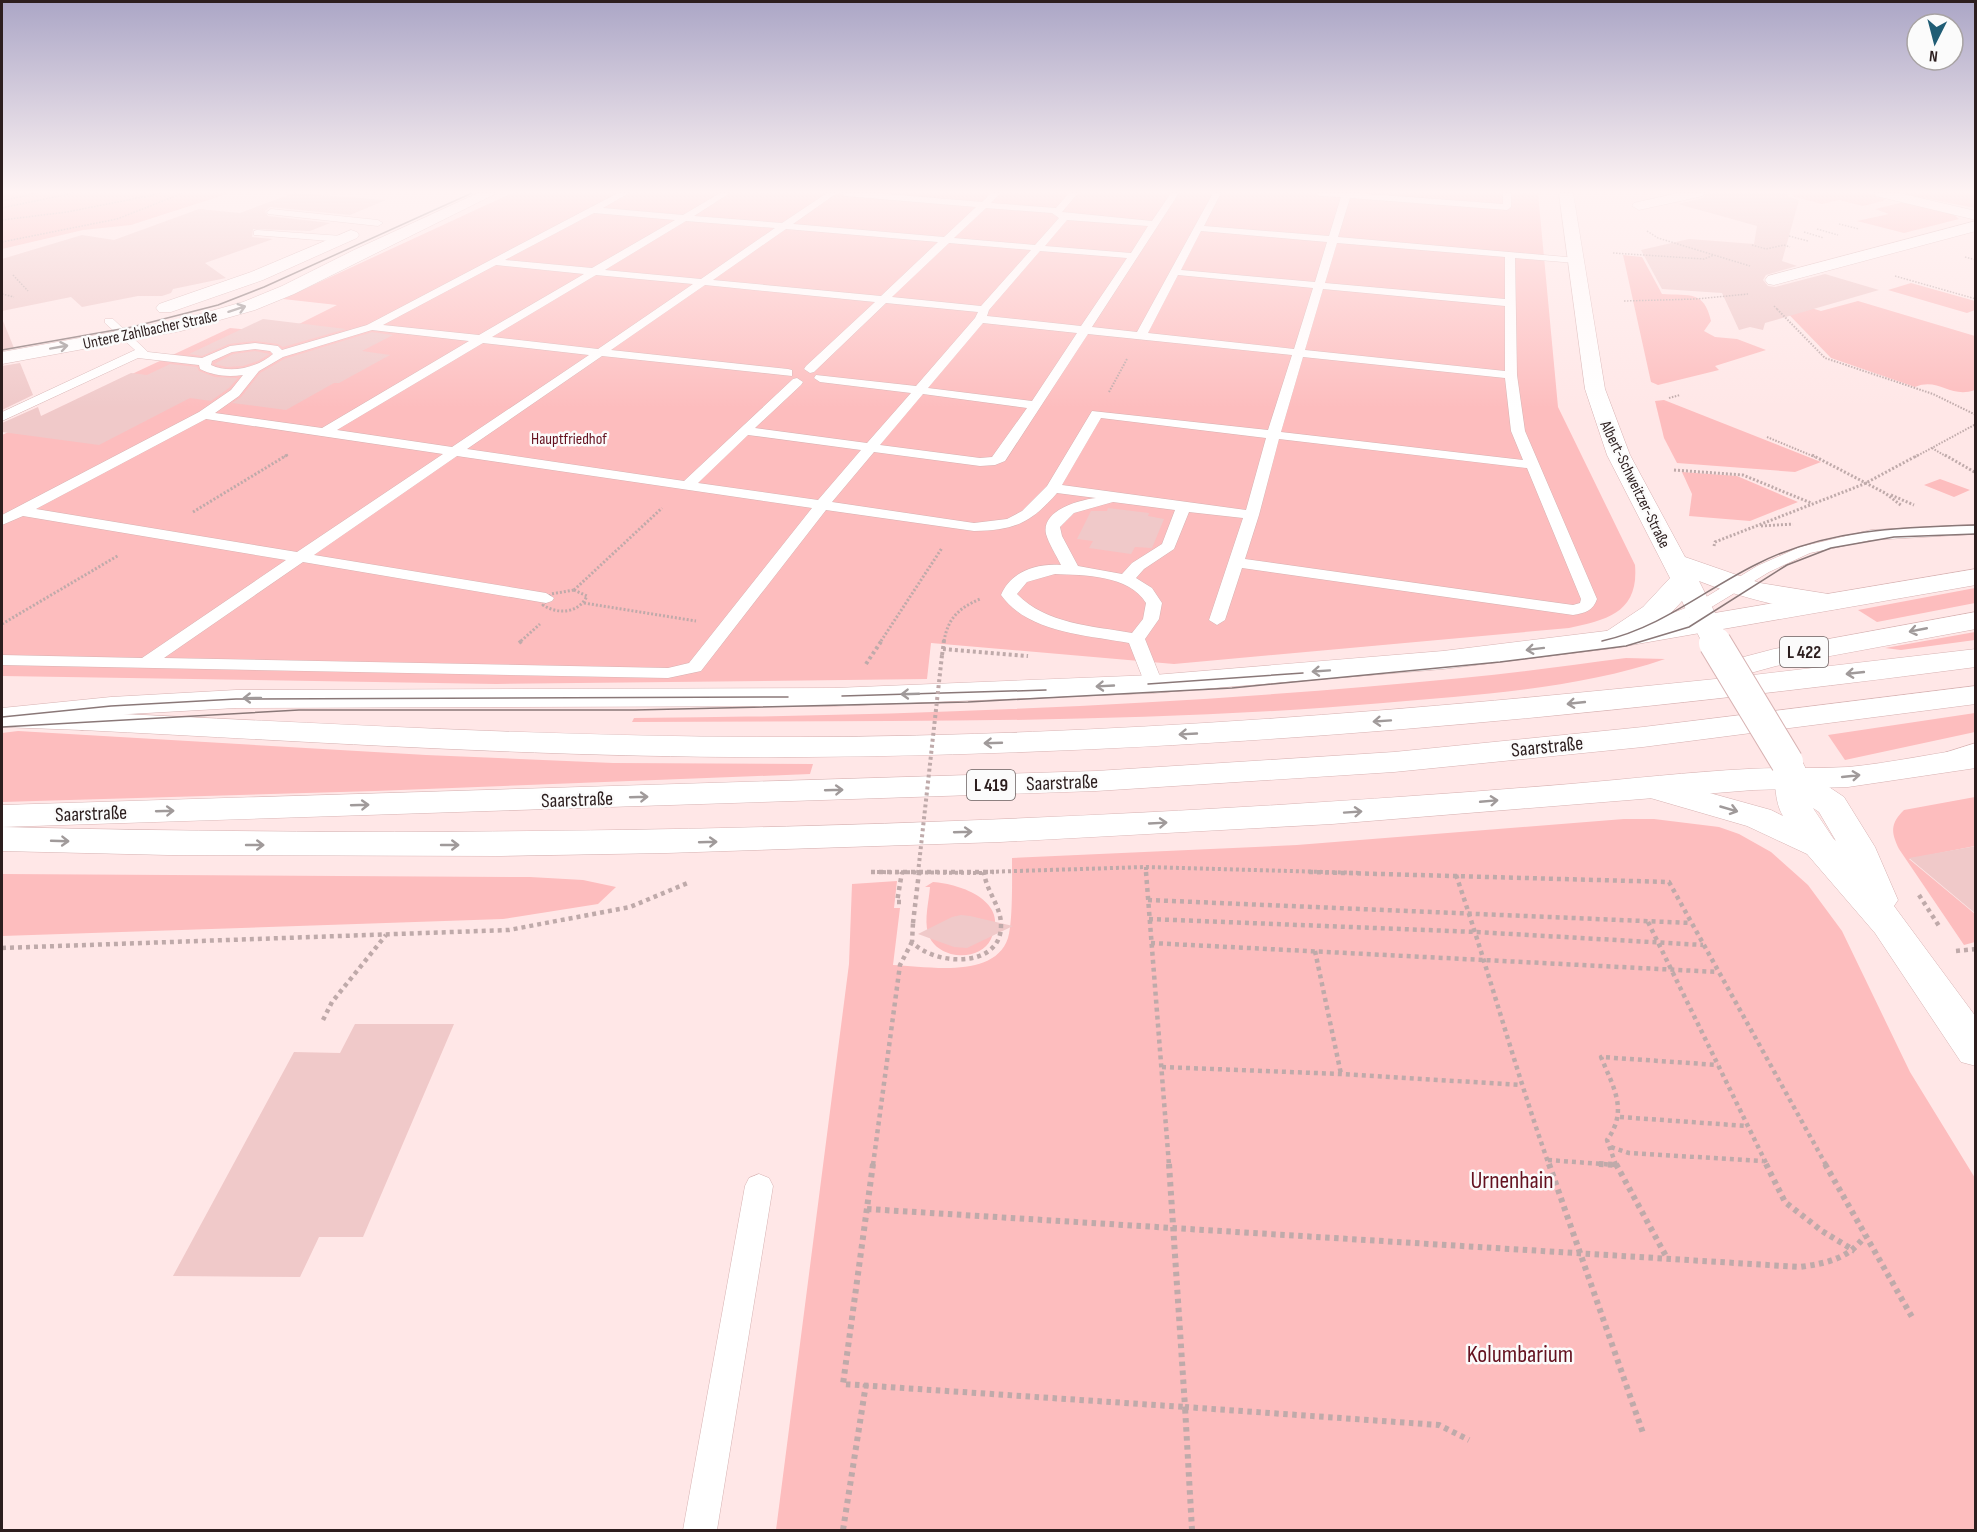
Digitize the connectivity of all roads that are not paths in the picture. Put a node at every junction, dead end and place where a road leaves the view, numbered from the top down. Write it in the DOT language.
graph roads {
  1 [pos="283,264"];
  2 [pos="337,264"];
  3 [pos="490,264"];
  4 [pos="520,264"];
  5 [pos="607,264"];
  6 [pos="728,264"];
  7 [pos="921,264"];
  8 [pos="1024,264"];
  9 [pos="1127,264"];
  10 [pos="1178,264"];
  11 [pos="1325,264"];
  12 [pos="1510,264"];
  13 [pos="1576,264"];
  14 [pos="1831,264"];
  15 [pos="594,272"];
  16 [pos="1174,272"];
  17 [pos="1780,278"];
  18 [pos="703,282"];
  19 [pos="1319,285"];
  20 [pos="885,300"];
  21 [pos="1512,303"];
  22 [pos="982,314"];
  23 [pos="108,321"];
  24 [pos="371,327"];
  25 [pos="1084,330"];
  26 [pos="124,336"];
  27 [pos="1141,336"];
  28 [pos="480,340"];
  29 [pos="2,342"];
  30 [pos="599,353"];
  31 [pos="1299,353"];
  32 [pos="137,354"];
  33 [pos="279,355"];
  34 [pos="2,358"];
  35 [pos="204,362"];
  36 [pos="255,368"];
  37 [pos="810,369"];
  38 [pos="1511,375"];
  39 [pos="793,378"];
  40 [pos="820,378"];
  41 [pos="919,391"];
  42 [pos="33,403"];
  43 [pos="1037,405"];
  44 [pos="2,409"];
  45 [pos="204,415"];
  46 [pos="2,417"];
  47 [pos="745,430"];
  48 [pos="323,433"];
  49 [pos="1274,435"];
  50 [pos="870,447"];
  51 [pos="455,452"];
  52 [pos="1533,465"];
  53 [pos="687,485"];
  54 [pos="1053,488"];
  55 [pos="1115,498"];
  56 [pos="822,505"];
  57 [pos="1184,507"];
  58 [pos="21,511"];
  59 [pos="1252,515"];
  60 [pos="2,521"];
  61 [pos="1976,529"];
  62 [pos="300,557"];
  63 [pos="1235,562"];
  64 [pos="1072,570"];
  65 [pos="1679,571"];
  66 [pos="1976,577"];
  67 [pos="1126,579"];
  68 [pos="1737,586"];
  69 [pos="546,598"];
  70 [pos="1831,602"];
  71 [pos="1217,620"];
  72 [pos="1976,620"];
  73 [pos="1707,625"];
  74 [pos="1136,639"];
  75 [pos="1614,639"];
  76 [pos="1976,658"];
  77 [pos="2,660"];
  78 [pos="147,662"];
  79 [pos="1154,684"];
  80 [pos="1976,695"];
  81 [pos="1634,696"];
  82 [pos="2,718"];
  83 [pos="1969,757"];
  84 [pos="1790,770"];
  85 [pos="1652,788"];
  86 [pos="2,816"];
  87 [pos="2,839"];
  88 [pos="1820,846"];
  89 [pos="1888,923"];
  90 [pos="1976,1050"];
  91 [pos="759,1186"];
  92 [pos="700,1530"];
  1 -- 23 [label="main road, Untere Zahlbacher Straße"];
  26 -- 2 [label="main road, Untere Zahlbacher Straße, one-way"];
  3 -- 24 [label="lane"];
  4 -- 15 [label="lane"];
  5 -- 15 [label="lane"];
  6 -- 18 [label="lane"];
  7 -- 20 [label="lane"];
  8 -- 22 [label="lane"];
  9 -- 25 [label="lane"];
  10 -- 16 [label="lane"];
  11 -- 19 [label="lane"];
  12 -- 21 [label="lane"];
  13 -- 65 [label="main road, Albert-Schweitzer-Straße"];
  14 -- 17 [label="main road"];
  15 -- 18 [label="lane"];
  15 -- 28 [label="lane"];
  16 -- 19 [label="lane"];
  16 -- 27 [label="lane"];
  18 -- 20 [label="lane"];
  18 -- 30 [label="lane"];
  19 -- 21 [label="lane"];
  19 -- 31 [label="lane"];
  20 -- 22 [label="lane"];
  20 -- 37 [label="lane"];
  21 -- 38 [label="lane"];
  22 -- 25 [label="lane"];
  22 -- 41 [label="lane"];
  23 -- 26 [label="lane"];
  23 -- 29 [label="main road, Untere Zahlbacher Straße"];
  24 -- 28 [label="lane"];
  24 -- 33 [label="lane"];
  25 -- 27 [label="lane"];
  25 -- 43 [label="lane"];
  26 -- 32 [label="lane"];
  34 -- 26 [label="main road, Untere Zahlbacher Straße, one-way"];
  27 -- 31 [label="lane"];
  28 -- 30 [label="lane"];
  28 -- 48 [label="lane"];
  30 -- 39 [label="lane"];
  30 -- 51 [label="lane"];
  31 -- 38 [label="lane"];
  31 -- 49 [label="lane"];
  32 -- 35 [label="lane"];
  32 -- 42 [label="lane"];
  33 -- 35 [label="lane"];
  33 -- 36 [label="lane"];
  35 -- 36 [label="lane"];
  36 -- 45 [label="lane"];
  37 -- 39 [label="lane"];
  37 -- 40 [label="lane"];
  38 -- 52 [label="lane"];
  39 -- 40 [label="lane"];
  39 -- 47 [label="lane"];
  40 -- 41 [label="lane"];
  41 -- 43 [label="lane"];
  41 -- 50 [label="lane"];
  42 -- 44 [label="lane"];
  42 -- 46 [label="lane"];
  43 -- 50 [label="lane"];
  45 -- 48 [label="lane"];
  45 -- 58 [label="lane"];
  47 -- 50 [label="lane"];
  47 -- 53 [label="lane"];
  48 -- 51 [label="lane"];
  49 -- 52 [label="lane"];
  49 -- 54 [label="lane"];
  49 -- 59 [label="lane"];
  50 -- 56 [label="lane"];
  51 -- 53 [label="lane"];
  51 -- 62 [label="lane"];
  52 -- 63 [label="lane"];
  53 -- 56 [label="lane"];
  54 -- 55 [label="lane"];
  54 -- 56 [label="lane"];
  55 -- 57 [label="lane"];
  55 -- 64 [label="lane"];
  56 -- 78 [label="lane"];
  57 -- 59 [label="lane"];
  57 -- 67 [label="lane"];
  58 -- 60 [label="lane"];
  58 -- 62 [label="lane"];
  59 -- 63 [label="lane"];
  61 -- 68 [label="lane, Saarstraße"];
  62 -- 69 [label="lane"];
  62 -- 78 [label="lane"];
  63 -- 71 [label="lane"];
  64 -- 67 [label="lane"];
  64 -- 74 [label="lane"];
  65 -- 68 [label="main road"];
  65 -- 73 [label="main road, Albert-Schweitzer-Straße"];
  65 -- 75 [label="main road"];
  66 -- 70 [label="main road, Saarstraße"];
  67 -- 74 [label="lane"];
  68 -- 70 [label="main road"];
  68 -- 73 [label="lane, Saarstraße"];
  70 -- 73 [label="main road, Saarstraße"];
  72 -- 81 [label="main road, L 422, one-way"];
  73 -- 75 [label="main road, Saarstraße"];
  73 -- 84 [label="main road, Albert-Schweitzer-Straße, bridge"];
  74 -- 79 [label="lane"];
  75 -- 79 [label="main road, Saarstraße, one-way"];
  76 -- 81 [label="main road, Saarstraße / L 419, one-way"];
  77 -- 78 [label="lane"];
  79 -- 82 [label="main road, Saarstraße, one-way"];
  86 -- 80 [label="main road, Saarstraße / L 419, one-way"];
  81 -- 82 [label="main road, Saarstraße / L 419, one-way"];
  84 -- 83 [label="main road, Saarstraße, one-way"];
  84 -- 85 [label="main road, Saarstraße"];
  84 -- 88 [label="main road"];
  84 -- 89 [label="main road"];
  87 -- 85 [label="main road, Saarstraße, one-way"];
  85 -- 88 [label="main road, one-way"];
  88 -- 89 [label="main road"];
  89 -- 90 [label="main road"];
  91 -- 92 [label="lane"];
}
